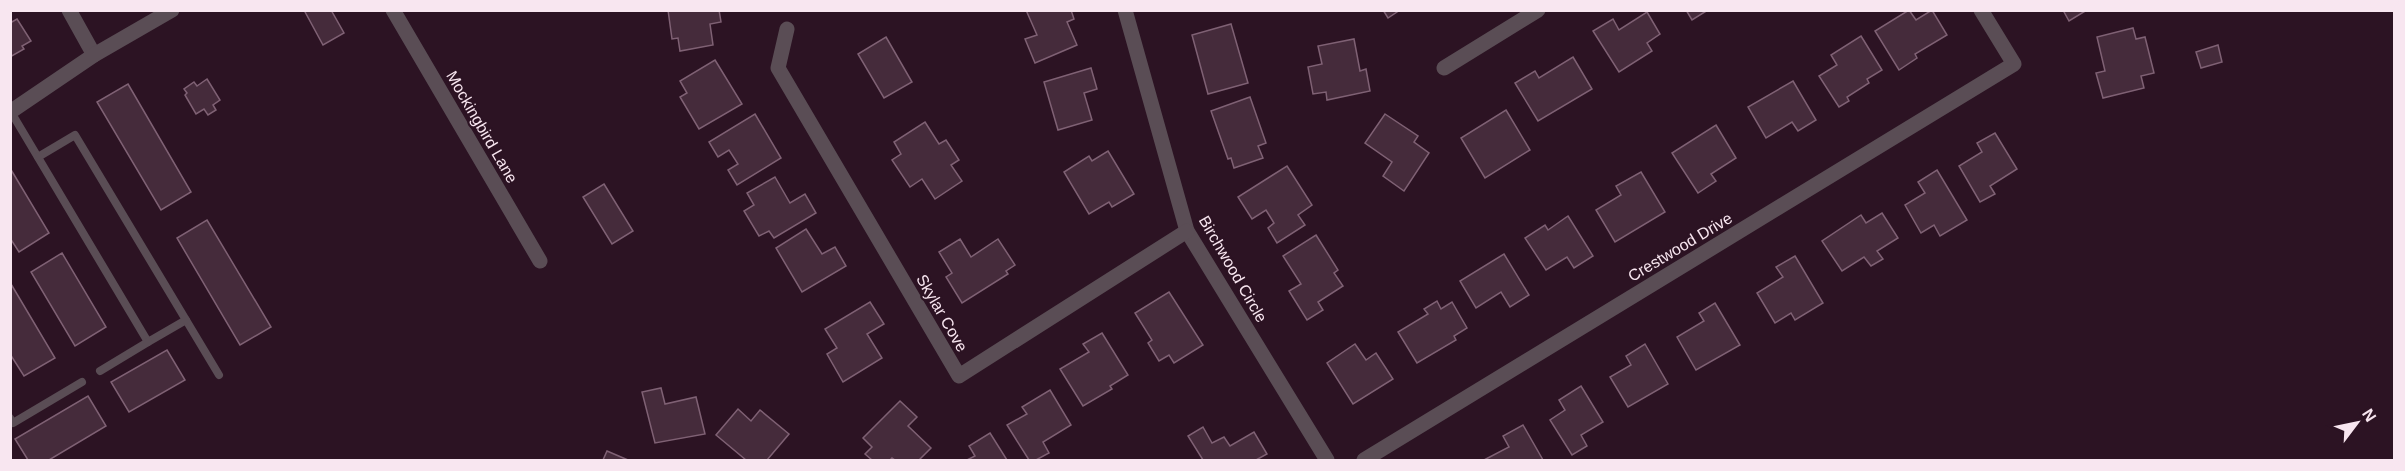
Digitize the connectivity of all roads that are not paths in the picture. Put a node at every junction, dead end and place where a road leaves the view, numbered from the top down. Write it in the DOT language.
graph roads {
  1 [pos="69,10"];
  2 [pos="172,10"];
  3 [pos="393,10"];
  4 [pos="1125,10"];
  5 [pos="1538,10"];
  6 [pos="1981,10"];
  7 [pos="787,29"];
  8 [pos="94,55"];
  9 [pos="1444,68"];
  10 [pos="11,112"];
  11 [pos="38,157"];
  12 [pos="1187,231"];
  13 [pos="540,261"];
  14 [pos="186,320"];
  15 [pos="148,342"];
  16 [pos="100,371"];
  17 [pos="219,375"];
  18 [pos="82,382"];
  19 [pos="10,418"];
  20 [pos="1327,460"];
  21 [pos="1364,460"];
  1 -- 8 [label="street"];
  2 -- 8 [label="street"];
  3 -- 13 [label="street, Mockingbird Lane"];
  4 -- 12 [label="street, Birchwood Circle"];
  5 -- 9 [label="street"];
  6 -- 21 [label="street, Crestwood Drive"];
  7 -- 12 [label="street, Skylar Cove"];
  8 -- 10 [label="street"];
  10 -- 11 [label="lane"];
  11 -- 14 [label="lane"];
  11 -- 15 [label="lane"];
  12 -- 20 [label="street, Birchwood Circle"];
  14 -- 15 [label="lane"];
  14 -- 17 [label="lane"];
  15 -- 16 [label="lane"];
  18 -- 19 [label="lane"];
}
